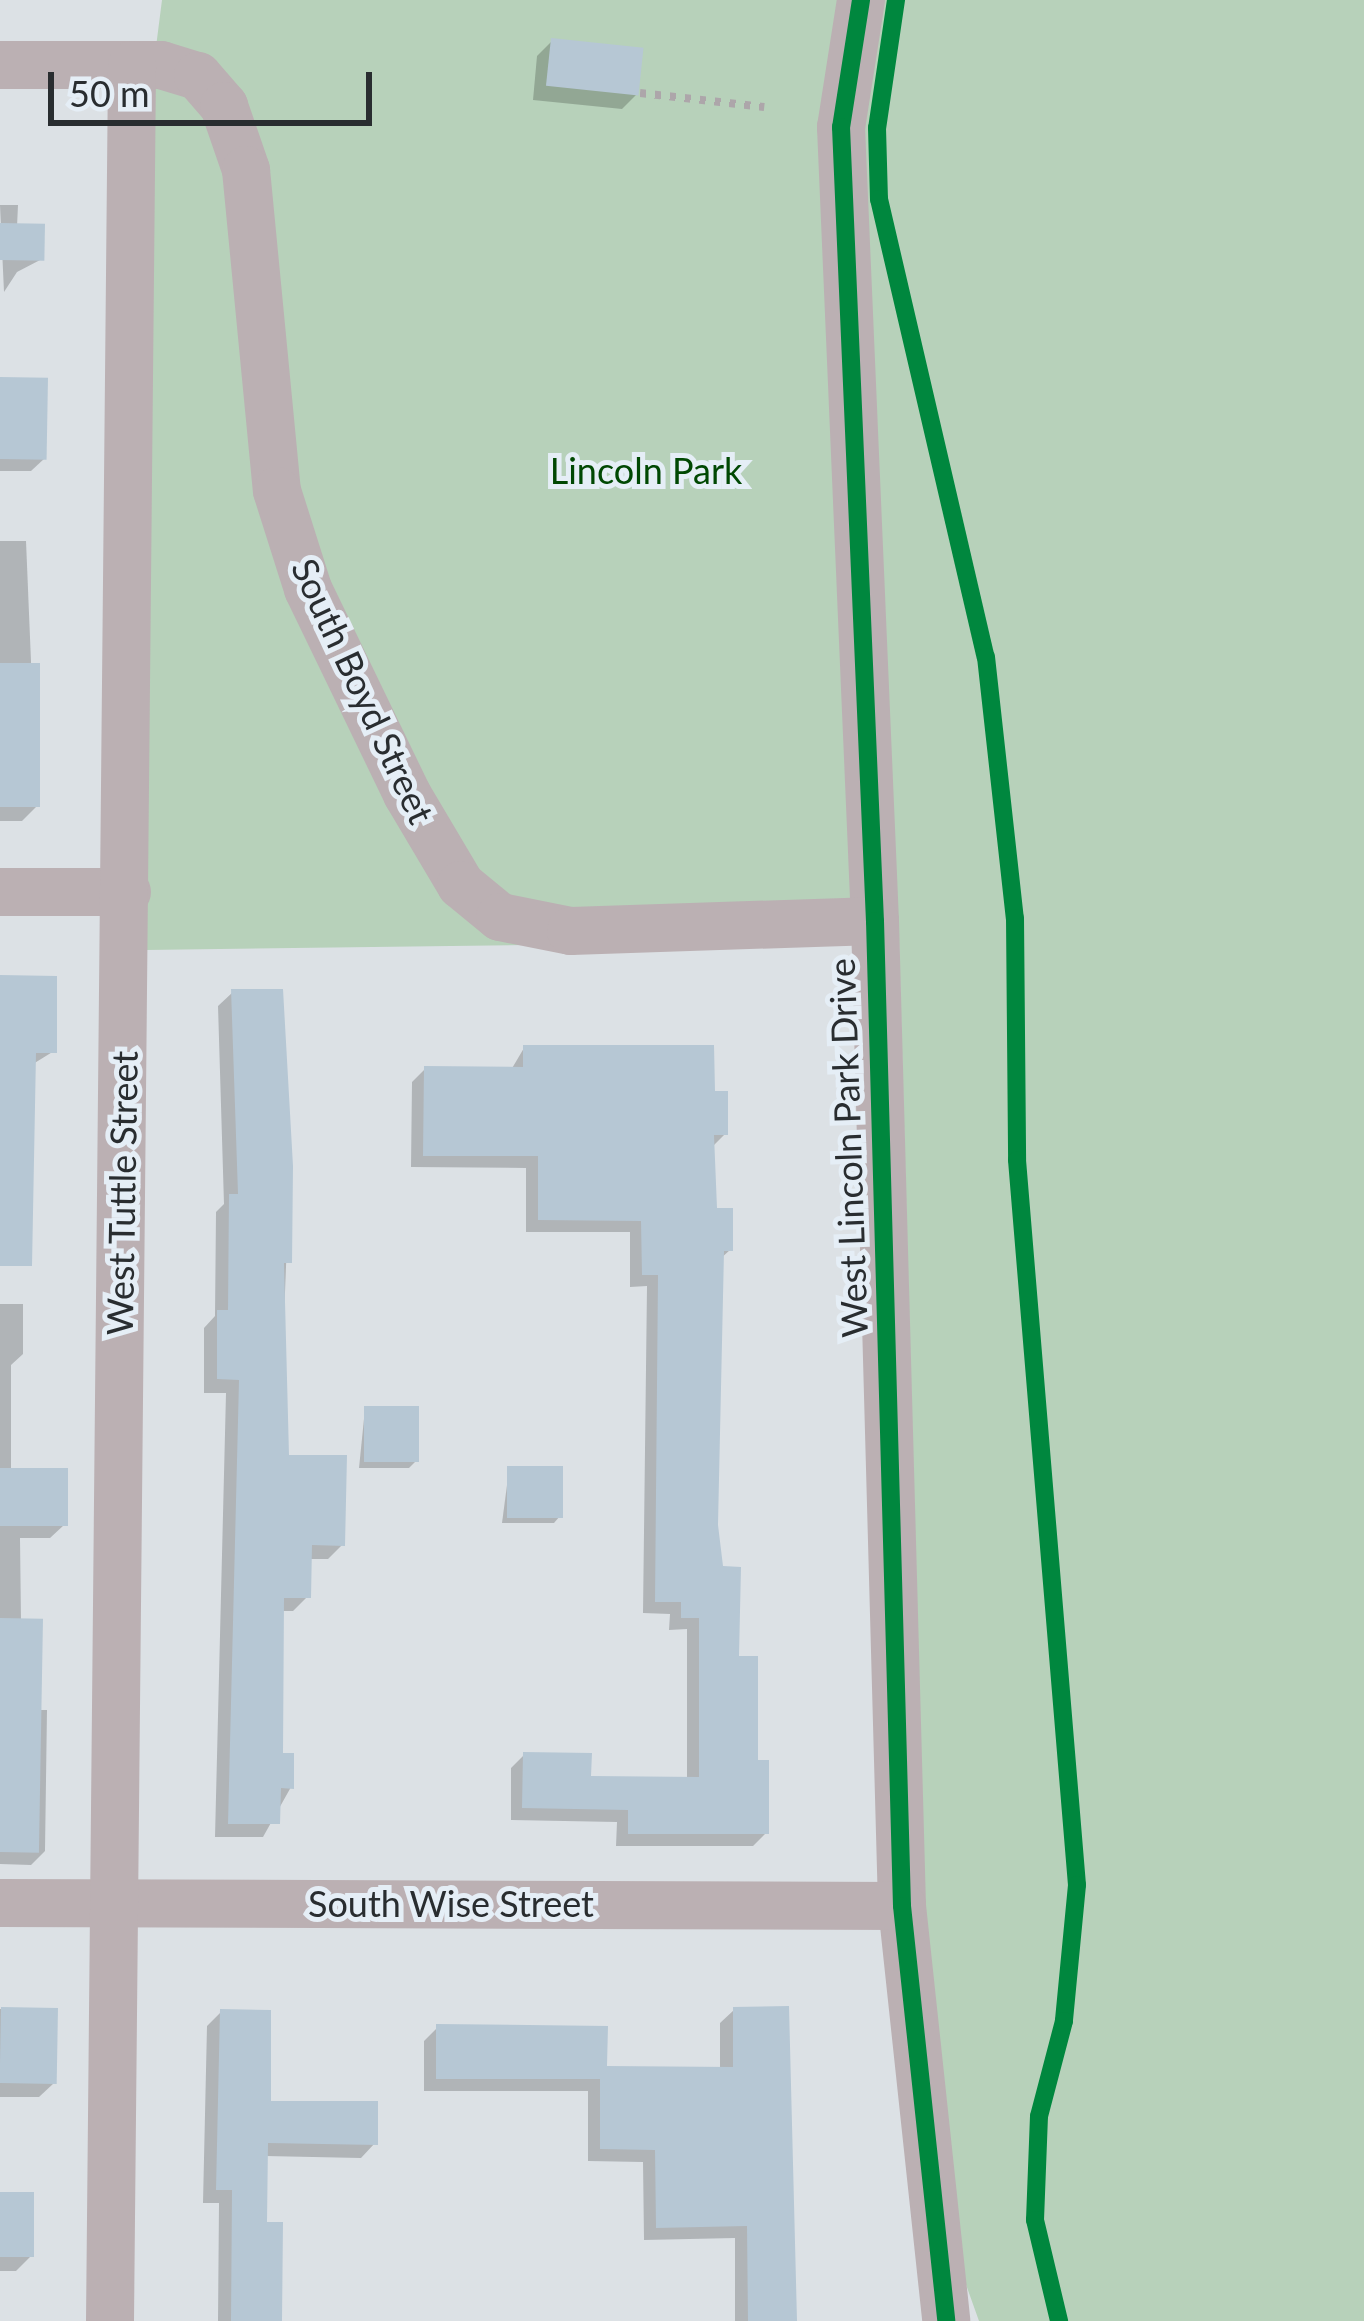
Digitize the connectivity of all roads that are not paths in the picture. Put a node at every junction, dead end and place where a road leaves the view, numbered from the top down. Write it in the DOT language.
graph roads {
  1 [pos="861,0"];
  2 [pos="132,64"];
  3 [pos="0,65"];
  4 [pos="0,892"];
  5 [pos="127,892"];
  6 [pos="874,921"];
  7 [pos="0,1903"];
  8 [pos="112,1903"];
  9 [pos="902,1906"];
  10 [pos="942,2313"];
  11 [pos="110,2321"];
  1 -- 6 [label="street, West Lincoln Park Drive"];
  2 -- 3 [label="street, South Boyd Street"];
  2 -- 5 [label="street, West Tuttle Street"];
  2 -- 6 [label="street, South Boyd Street"];
  4 -- 5 [label="street"];
  5 -- 8 [label="street, West Tuttle Street"];
  6 -- 9 [label="street, West Lincoln Park Drive"];
  7 -- 8 [label="street, South Wise Street"];
  8 -- 9 [label="street, South Wise Street"];
  8 -- 11 [label="street, West Tuttle Street"];
  9 -- 10 [label="street, West Lincoln Park Drive"];
}
